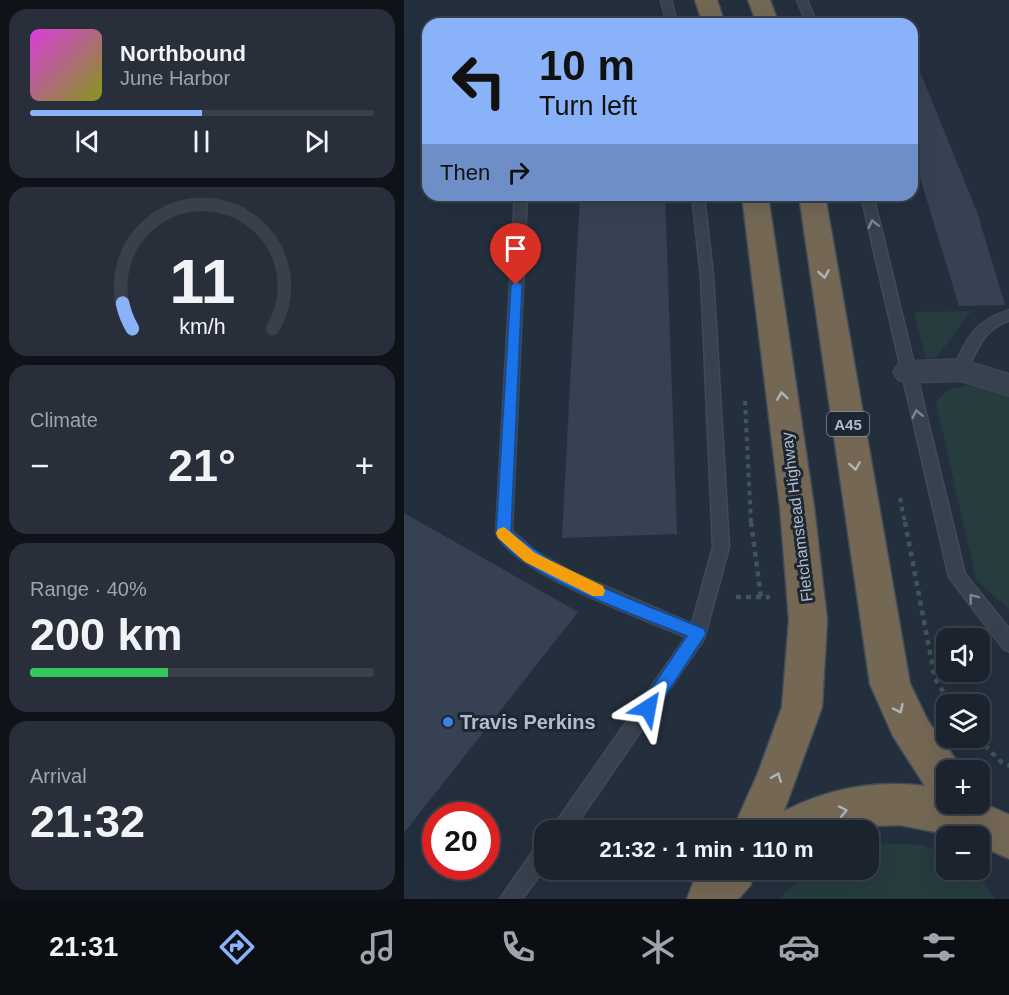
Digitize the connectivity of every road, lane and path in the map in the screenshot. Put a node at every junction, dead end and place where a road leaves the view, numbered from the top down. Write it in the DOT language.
graph roads {
  1 [pos="665,0"];
  2 [pos="706,0"];
  3 [pos="760,0"];
  4 [pos="802,0"];
  5 [pos="670,18"];
  6 [pos="712,18"];
  7 [pos="766,18"];
  8 [pos="810,18"];
  9 [pos="521,201"];
  10 [pos="699,201"];
  11 [pos="756,201"];
  12 [pos="813,201"];
  13 [pos="868,201"];
  14 [pos="1010,315"];
  15 [pos="960,370"];
  16 [pos="908,372"];
  17 [pos="1010,385"];
  18 [pos="914,568"];
  19 [pos="698,634"];
  20 [pos="1010,644"];
  21 [pos="945,694"];
  22 [pos="987,748"];
  23 [pos="1010,765"];
  24 [pos="936,768"];
  25 [pos="568,820"];
  26 [pos="758,820"];
  27 [pos="813,820"];
  28 [pos="989,823"];
  29 [pos="534,866"];
  30 [pos="725,880"];
  31 [pos="510,899"];
  32 [pos="709,899"];
  1 -- 5 [label="lane"];
  2 -- 6 [label="highway"];
  3 -- 7 [label="highway"];
  4 -- 8 [label="lane"];
  9 -- 19 [label="lane"];
  10 -- 19 [label="lane"];
  26 -- 11 [label="highway, Fletchamstead Highway, one-way"];
  12 -- 24 [label="highway, A45, one-way"];
  16 -- 13 [label="lane, one-way"];
  14 -- 15 [label="lane"];
  15 -- 16 [label="street"];
  15 -- 17 [label="street"];
  20 -- 16 [label="lane, one-way"];
  18 -- 21 [label="path"];
  19 -- 25 [label="lane"];
  22 -- 23 [label="path"];
  27 -- 28 [label="highway, one-way"];
  29 -- 31 [label="lane"];
  30 -- 32 [label="highway"];
}
